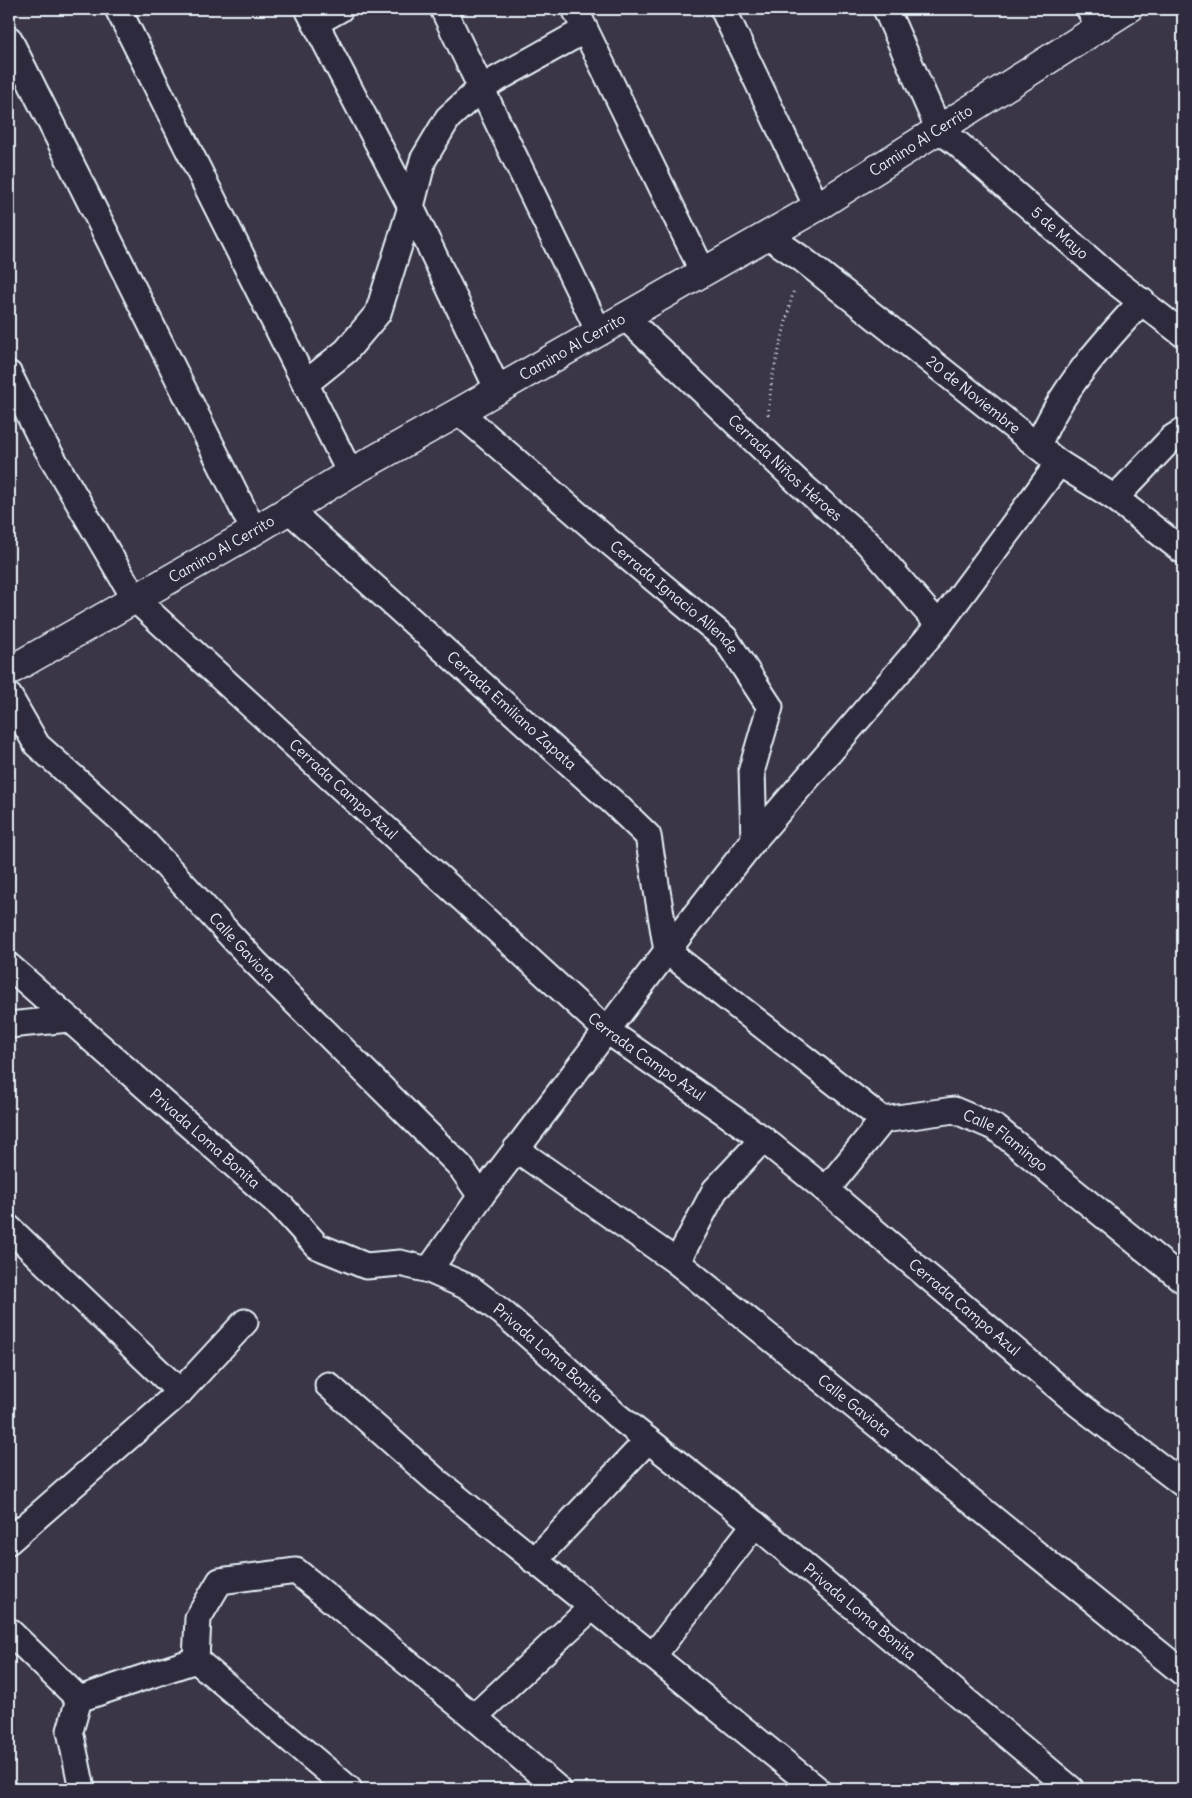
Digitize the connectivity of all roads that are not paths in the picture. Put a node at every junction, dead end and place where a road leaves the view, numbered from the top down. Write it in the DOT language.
graph roads {
  1 [pos="118,9"];
  2 [pos="340,9"];
  3 [pos="443,9"];
  4 [pos="723,9"];
  5 [pos="886,9"];
  6 [pos="1128,9"];
  7 [pos="312,16"];
  8 [pos="1094,17"];
  9 [pos="580,19"];
  10 [pos="9,39"];
  11 [pos="481,88"];
  12 [pos="939,130"];
  13 [pos="411,207"];
  14 [pos="817,207"];
  15 [pos="767,235"];
  16 [pos="703,272"];
  17 [pos="1142,301"];
  18 [pos="624,317"];
  19 [pos="599,332"];
  20 [pos="1183,334"];
  21 [pos="9,374"];
  22 [pos="305,384"];
  23 [pos="498,390"];
  24 [pos="459,412"];
  25 [pos="1183,431"];
  26 [pos="1038,446"];
  27 [pos="1059,463"];
  28 [pos="350,473"];
  29 [pos="1115,498"];
  30 [pos="288,509"];
  31 [pos="254,531"];
  32 [pos="1183,551"];
  33 [pos="136,599"];
  34 [pos="939,625"];
  35 [pos="9,672"];
  36 [pos="9,696"];
  37 [pos="754,840"];
  38 [pos="667,951"];
  39 [pos="11,974"];
  40 [pos="69,1019"];
  41 [pos="9,1025"];
  42 [pos="606,1030"];
  43 [pos="884,1120"];
  44 [pos="763,1139"];
  45 [pos="516,1149"];
  46 [pos="826,1190"];
  47 [pos="480,1196"];
  48 [pos="9,1228"];
  49 [pos="677,1262"];
  50 [pos="429,1270"];
  51 [pos="1183,1280"];
  52 [pos="245,1322"];
  53 [pos="328,1385"];
  54 [pos="180,1392"];
  55 [pos="648,1440"];
  56 [pos="1183,1484"];
  57 [pos="755,1524"];
  58 [pos="9,1540"];
  59 [pos="534,1561"];
  60 [pos="591,1608"];
  61 [pos="9,1631"];
  62 [pos="653,1656"];
  63 [pos="196,1660"];
  64 [pos="1183,1673"];
  65 [pos="79,1699"];
  66 [pos="474,1717"];
  67 [pos="555,1788"];
  68 [pos="82,1789"];
  69 [pos="348,1789"];
  70 [pos="817,1789"];
  71 [pos="1071,1789"];
  1 -- 22 [label="street"];
  2 -- 7 [label="street"];
  3 -- 11 [label="street"];
  4 -- 14 [label="street"];
  5 -- 12 [label="street"];
  6 -- 8 [label="street, Camino Al Cerrito"];
  7 -- 13 [label="street"];
  8 -- 12 [label="street, Camino Al Cerrito"];
  9 -- 11 [label="street"];
  9 -- 16 [label="street"];
  10 -- 31 [label="street"];
  11 -- 13 [label="street"];
  11 -- 19 [label="street"];
  12 -- 14 [label="street, Camino Al Cerrito"];
  12 -- 17 [label="street, 5 de Mayo"];
  13 -- 22 [label="street"];
  13 -- 23 [label="street"];
  14 -- 15 [label="street, Camino Al Cerrito"];
  15 -- 16 [label="street, Camino Al Cerrito"];
  15 -- 26 [label="street, 20 de Noviembre"];
  16 -- 18 [label="street, Camino Al Cerrito"];
  17 -- 20 [label="street, 5 de Mayo"];
  17 -- 26 [label="street"];
  18 -- 19 [label="street, Camino Al Cerrito"];
  18 -- 34 [label="street, Cerrada Niños Héroes"];
  19 -- 23 [label="street, Camino Al Cerrito"];
  21 -- 33 [label="street, Cerrada Campo Azul"];
  22 -- 28 [label="street"];
  23 -- 24 [label="street, Camino Al Cerrito"];
  24 -- 28 [label="street, Camino Al Cerrito"];
  24 -- 37 [label="street, Cerrada Ignacio Allende"];
  25 -- 29 [label="street"];
  26 -- 27 [label="street, 20 de Noviembre"];
  27 -- 29 [label="street, 20 de Noviembre"];
  27 -- 34 [label="street"];
  28 -- 30 [label="street, Camino Al Cerrito"];
  29 -- 32 [label="street, 20 de Noviembre"];
  30 -- 31 [label="street, Camino Al Cerrito"];
  30 -- 38 [label="street, Cerrada Emiliano Zapata"];
  31 -- 33 [label="street, Camino Al Cerrito"];
  33 -- 35 [label="street, Camino Al Cerrito"];
  33 -- 42 [label="street, Cerrada Campo Azul"];
  34 -- 37 [label="street"];
  36 -- 47 [label="street, Calle Gaviota"];
  37 -- 38 [label="street"];
  38 -- 42 [label="street"];
  38 -- 43 [label="street"];
  39 -- 40 [label="street, Privada Loma Bonita"];
  40 -- 41 [label="street"];
  40 -- 50 [label="street, Privada Loma Bonita"];
  42 -- 44 [label="street, Cerrada Campo Azul"];
  42 -- 45 [label="street"];
  43 -- 46 [label="street"];
  43 -- 51 [label="street, Calle Flamingo"];
  44 -- 46 [label="street, Cerrada Campo Azul"];
  44 -- 49 [label="street"];
  45 -- 47 [label="street"];
  45 -- 49 [label="street, Calle Gaviota"];
  46 -- 56 [label="street, Cerrada Campo Azul"];
  47 -- 50 [label="street"];
  48 -- 54 [label="street"];
  49 -- 64 [label="street, Calle Gaviota"];
  50 -- 55 [label="street, Privada Loma Bonita"];
  52 -- 54 [label="street"];
  53 -- 59 [label="street"];
  54 -- 58 [label="street"];
  55 -- 57 [label="street, Privada Loma Bonita"];
  55 -- 59 [label="street"];
  57 -- 62 [label="street"];
  57 -- 71 [label="street, Privada Loma Bonita"];
  59 -- 60 [label="street"];
  60 -- 62 [label="street"];
  60 -- 66 [label="street"];
  61 -- 65 [label="street"];
  62 -- 70 [label="street"];
  63 -- 65 [label="street"];
  63 -- 66 [label="street"];
  63 -- 69 [label="street"];
  65 -- 68 [label="street"];
  66 -- 67 [label="street"];
}
